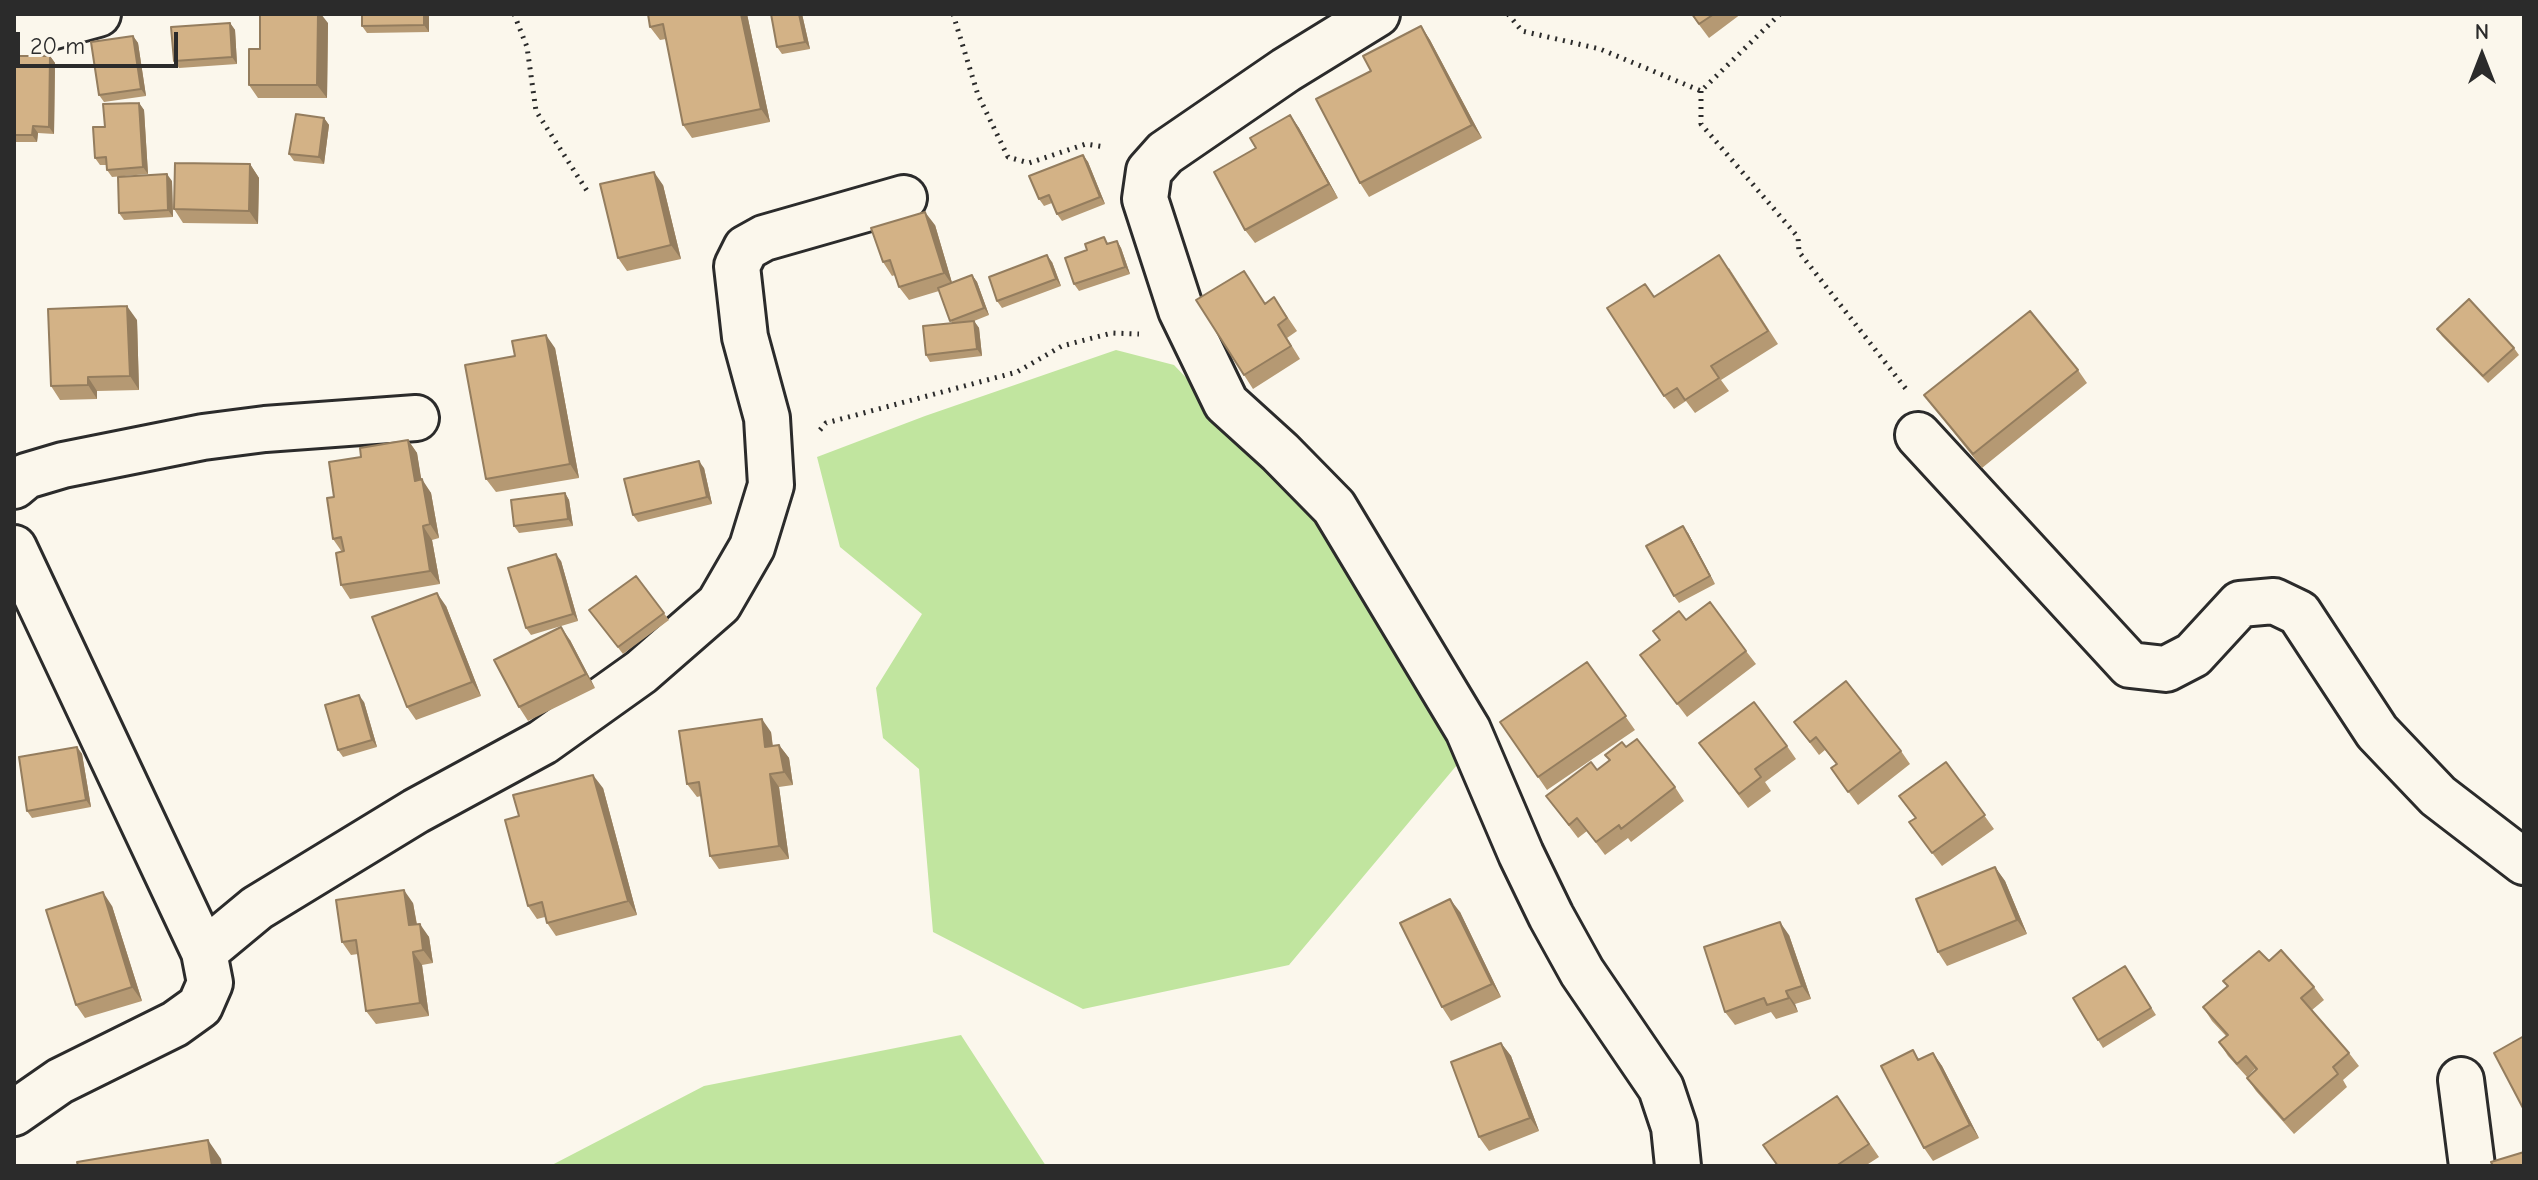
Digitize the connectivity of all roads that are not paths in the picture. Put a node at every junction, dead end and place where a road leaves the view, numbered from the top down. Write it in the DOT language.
graph roads {
  1 [pos="98,14"];
  2 [pos="1377,14"];
  3 [pos="14,37"];
  4 [pos="904,198"];
  5 [pos="416,418"];
  6 [pos="1918,435"];
  7 [pos="14,486"];
  8 [pos="14,548"];
  9 [pos="2524,862"];
  10 [pos="204,952"];
  11 [pos="2461,1080"];
  12 [pos="14,1113"];
  13 [pos="1678,1166"];
  14 [pos="2472,1166"];
  1 -- 3 [label="street"];
  2 -- 13 [label="street"];
  4 -- 10 [label="street"];
  5 -- 7 [label="street"];
  6 -- 9 [label="street"];
  8 -- 10 [label="street"];
  10 -- 12 [label="street"];
  11 -- 14 [label="street"];
}
